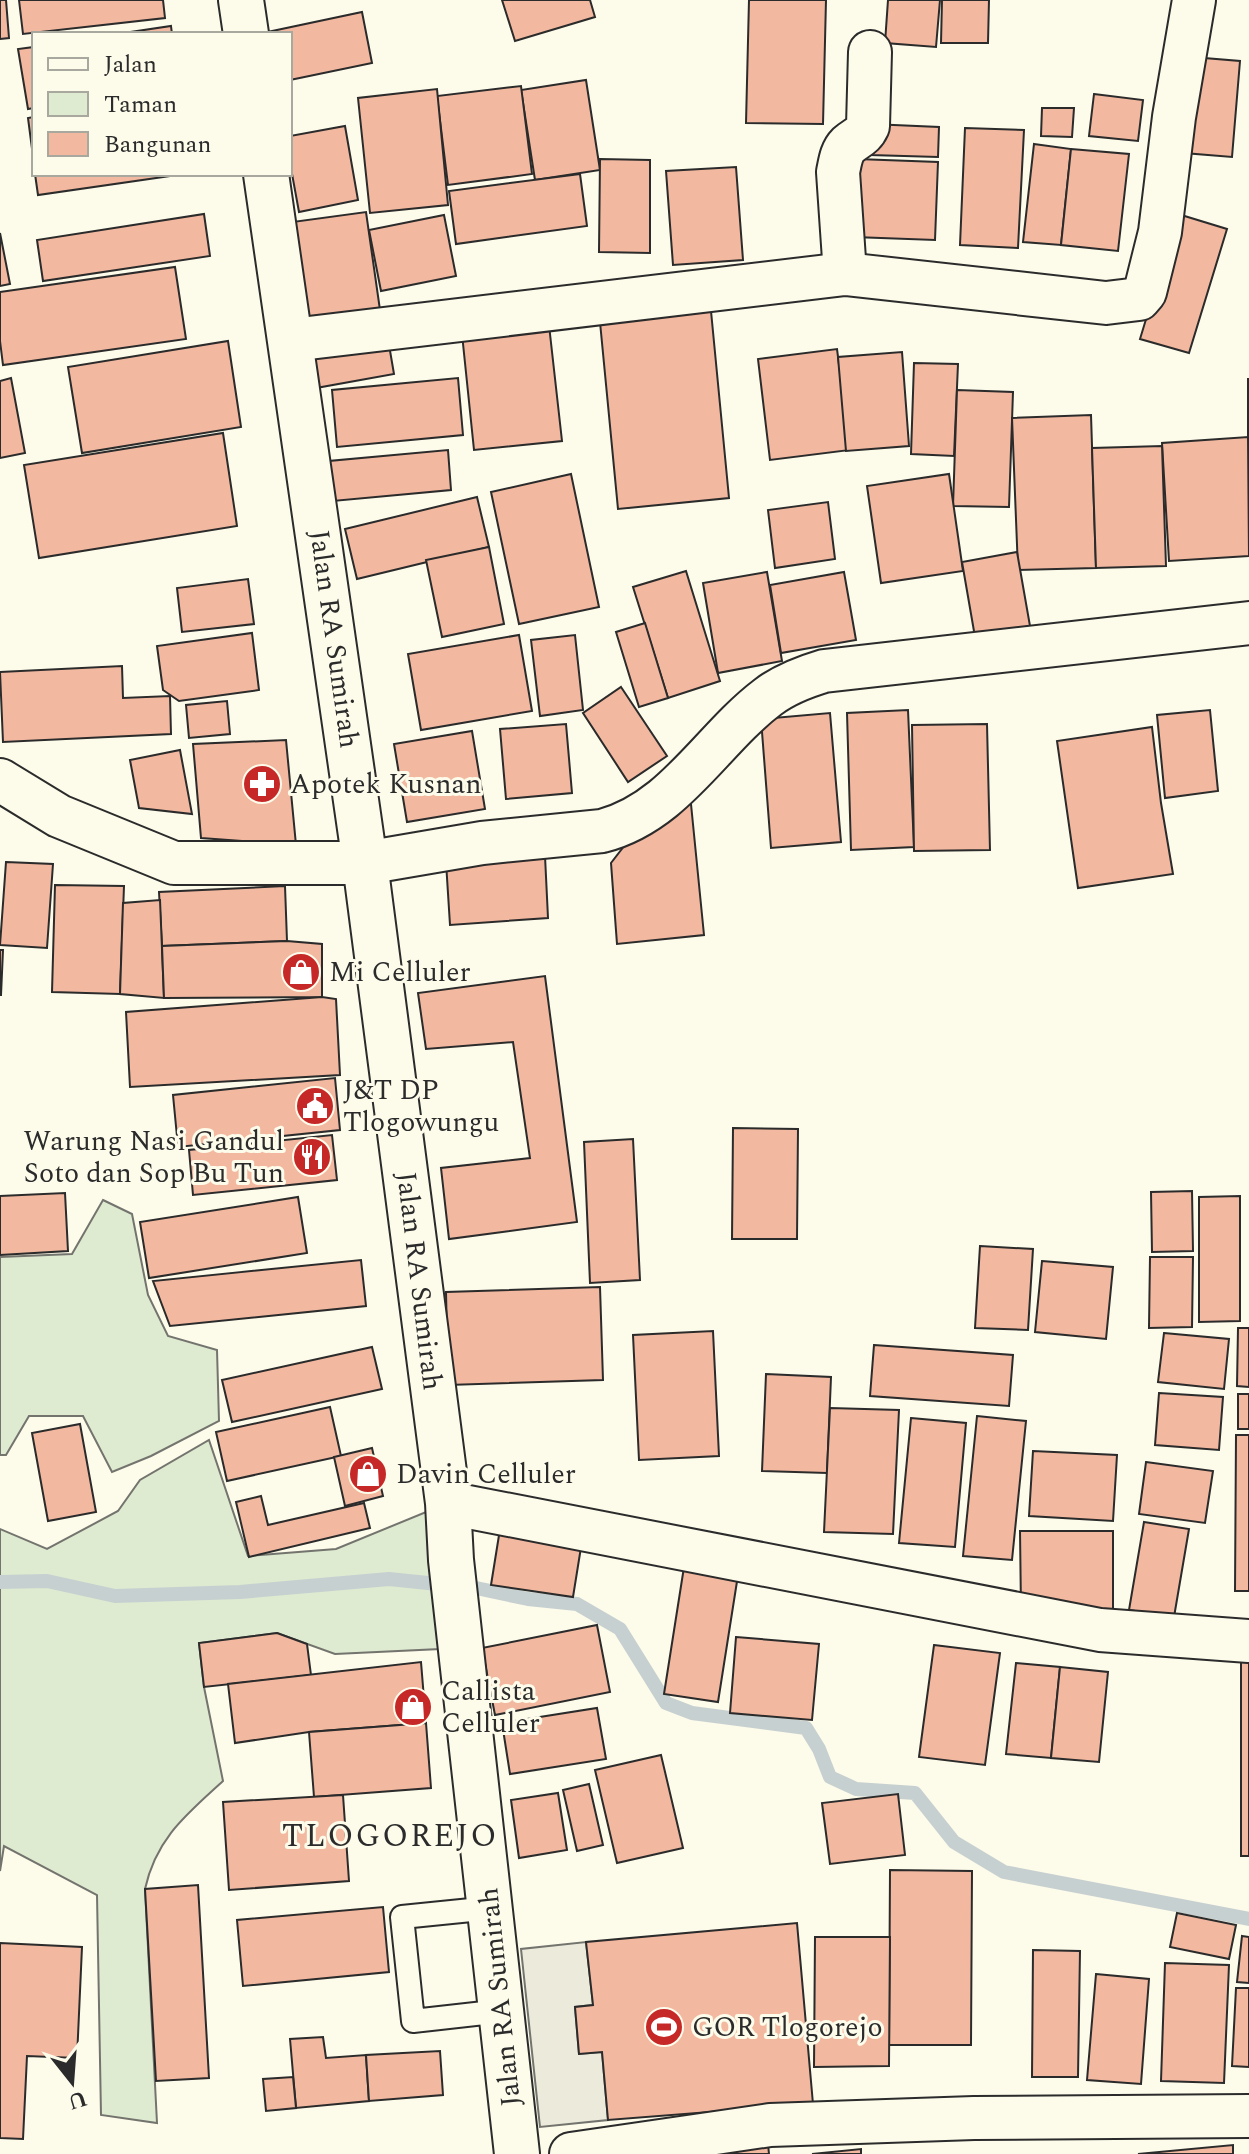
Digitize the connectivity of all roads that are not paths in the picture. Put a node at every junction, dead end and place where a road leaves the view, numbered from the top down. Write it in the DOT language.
graph roads {
  1 [pos="241,0"];
  2 [pos="1194,0"];
  3 [pos="246,32"];
  4 [pos="870,52"];
  5 [pos="266,176"];
  6 [pos="845,274"];
  7 [pos="292,340"];
  8 [pos="1249,623"];
  9 [pos="0,780"];
  10 [pos="365,863"];
  11 [pos="448,1503"];
  12 [pos="1249,1641"];
  13 [pos="491,1908"];
  14 [pos="502,2011"];
  15 [pos="1249,2116"];
  16 [pos="517,2154"];
  17 [pos="571,2154"];
  1 -- 3 [label="main road"];
  2 -- 6 [label="street"];
  4 -- 6 [label="street"];
  5 -- 7 [label="main road, Jalan RA Sumirah"];
  6 -- 7 [label="street"];
  7 -- 10 [label="main road, Jalan RA Sumirah"];
  8 -- 10 [label="street"];
  9 -- 10 [label="street"];
  10 -- 11 [label="main road, Jalan RA Sumirah"];
  11 -- 12 [label="street"];
  11 -- 13 [label="main road, Jalan RA Sumirah"];
  13 -- 14 [label="main road, Jalan RA Sumirah"];
  13 -- 14 [label="lane"];
  14 -- 16 [label="main road, Jalan RA Sumirah"];
  15 -- 17 [label="street"];
}
